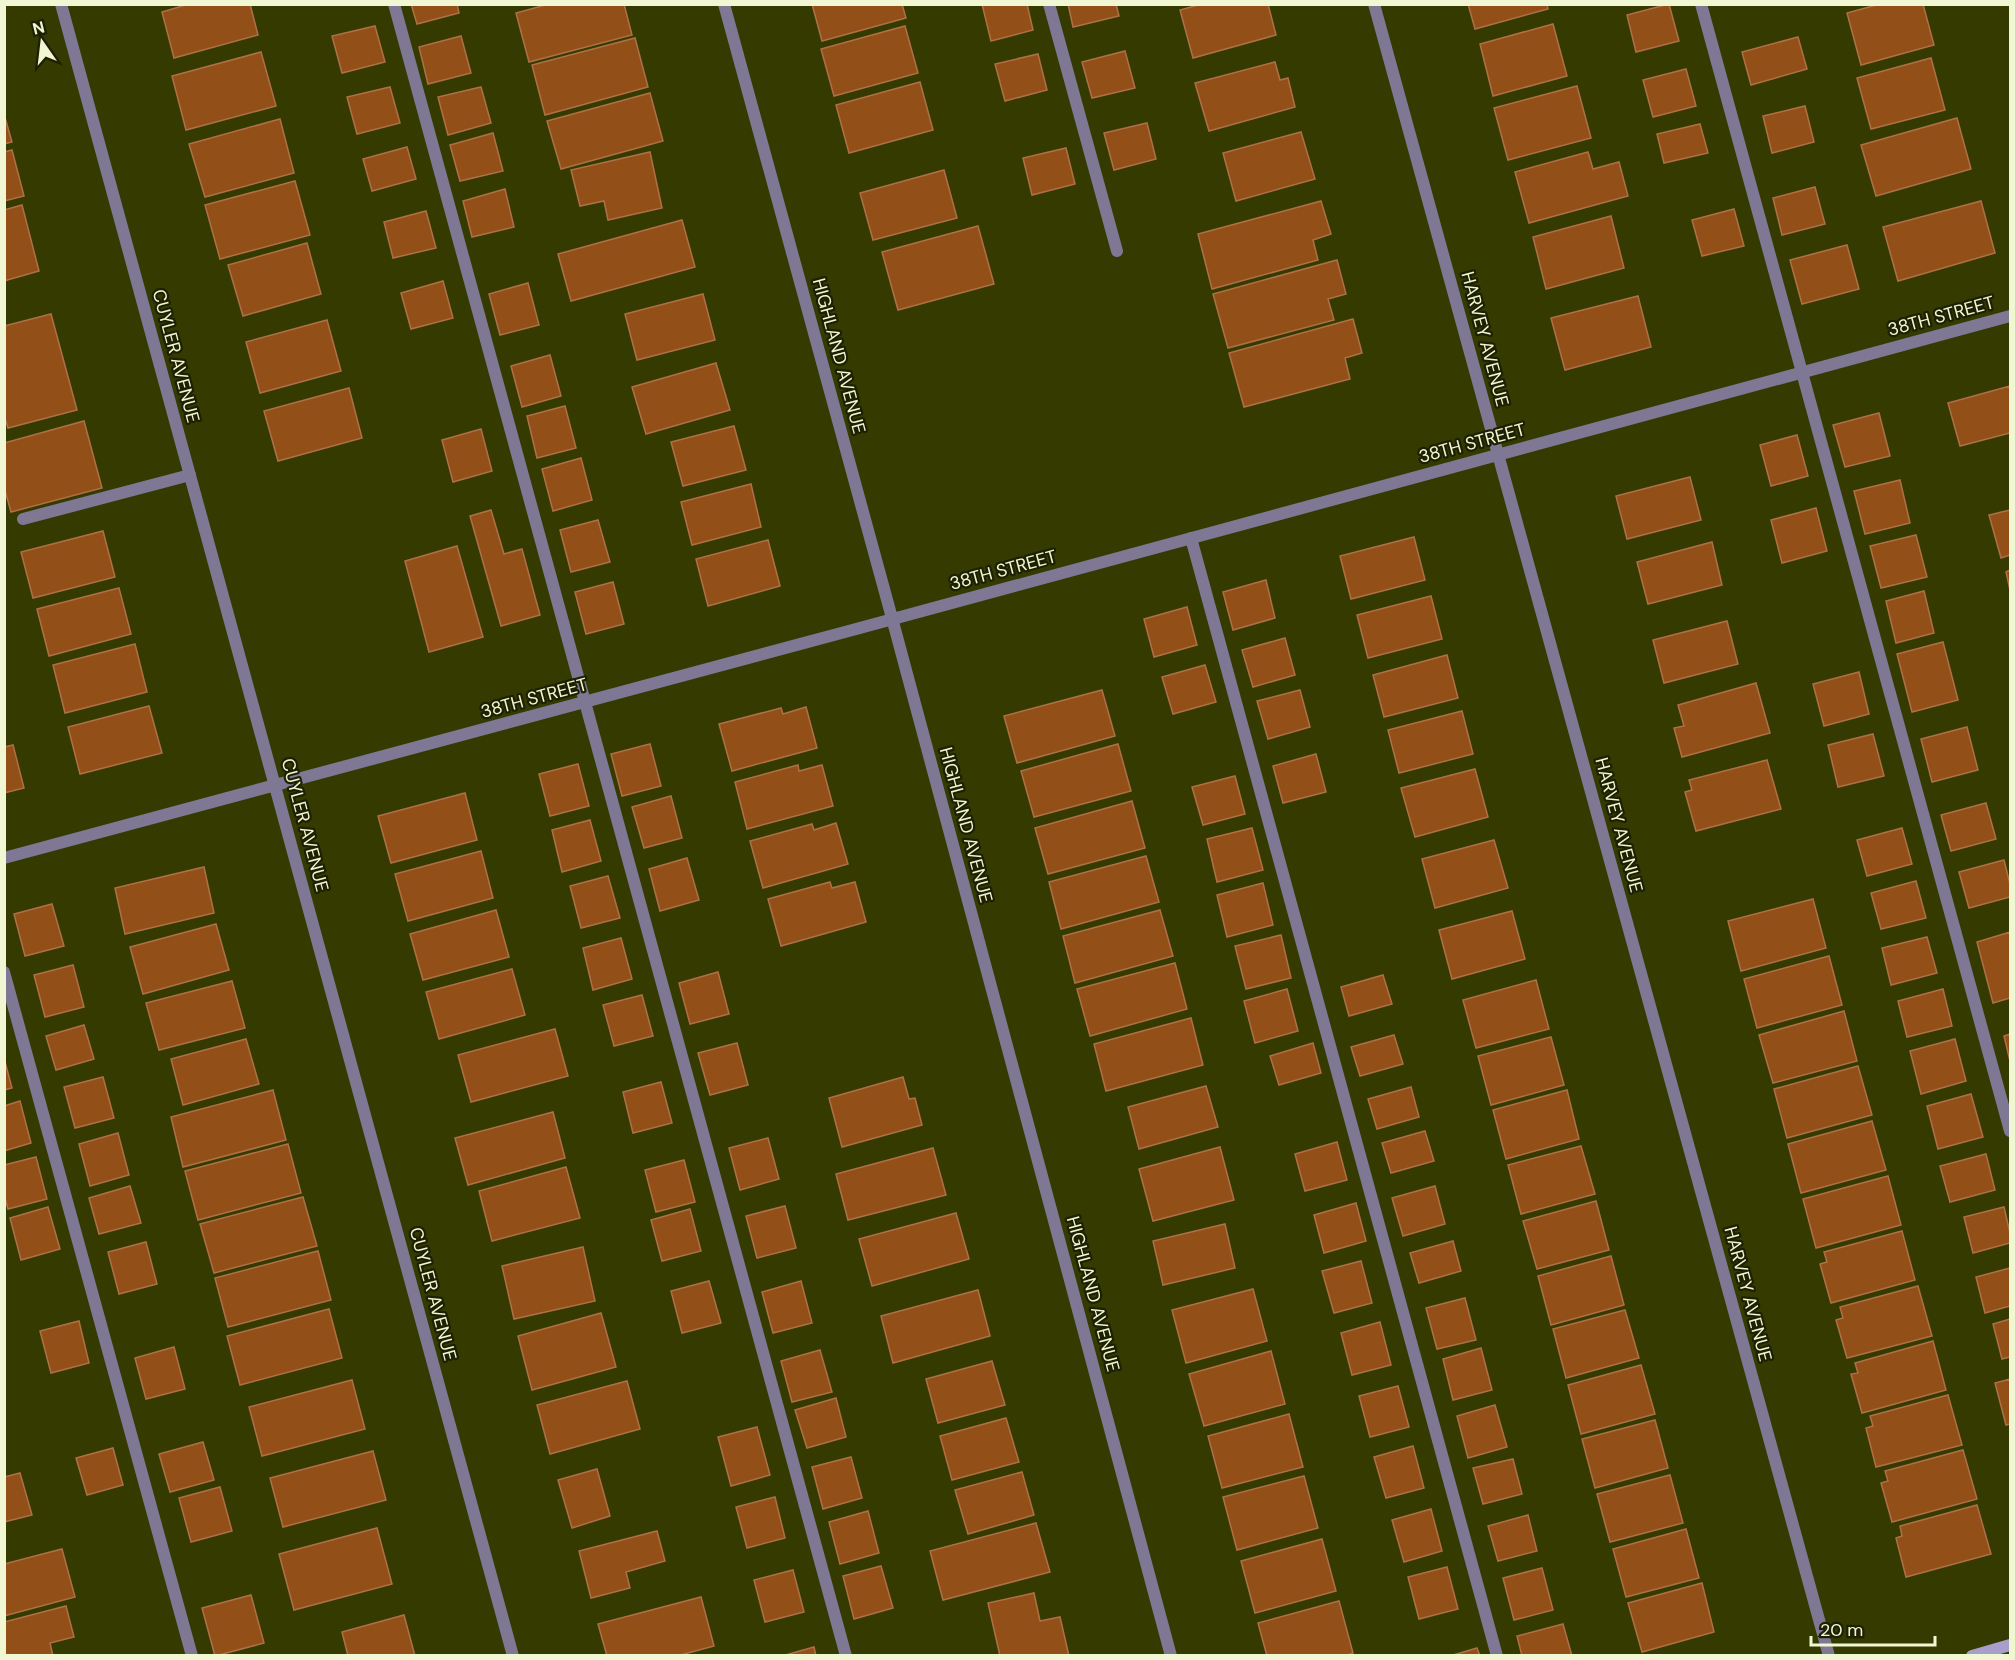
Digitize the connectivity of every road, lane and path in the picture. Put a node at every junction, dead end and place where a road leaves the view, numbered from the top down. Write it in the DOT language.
graph roads {
  1 [pos="61,4"];
  2 [pos="394,4"];
  3 [pos="724,4"];
  4 [pos="1050,4"];
  5 [pos="1374,4"];
  6 [pos="1701,4"];
  7 [pos="1117,251"];
  8 [pos="2010,316"];
  9 [pos="1802,373"];
  10 [pos="1498,455"];
  11 [pos="190,475"];
  12 [pos="23,519"];
  13 [pos="1191,538"];
  14 [pos="892,618"];
  15 [pos="585,703"];
  16 [pos="275,786"];
  17 [pos="4,858"];
  18 [pos="4,972"];
  19 [pos="2010,1131"];
  20 [pos="2010,1646"];
  21 [pos="192,1656"];
  22 [pos="513,1656"];
  23 [pos="846,1656"];
  24 [pos="1171,1656"];
  25 [pos="1497,1656"];
  26 [pos="1829,1656"];
  27 [pos="1972,1656"];
  1 -- 11 [label="street, CUYLER AVENUE"];
  2 -- 15 [label="street"];
  3 -- 14 [label="street, HIGHLAND AVENUE"];
  4 -- 7 [label="street"];
  5 -- 10 [label="street, HARVEY AVENUE"];
  6 -- 9 [label="street"];
  8 -- 9 [label="street, 38TH STREET"];
  9 -- 10 [label="street, 38TH STREET"];
  9 -- 19 [label="street"];
  10 -- 13 [label="street, 38TH STREET"];
  10 -- 26 [label="street, HARVEY AVENUE"];
  11 -- 12 [label="street"];
  11 -- 16 [label="street, CUYLER AVENUE"];
  13 -- 14 [label="street, 38TH STREET"];
  13 -- 25 [label="street"];
  14 -- 15 [label="street, 38TH STREET"];
  14 -- 24 [label="street, HIGHLAND AVENUE"];
  15 -- 16 [label="street, 38TH STREET"];
  15 -- 23 [label="street"];
  16 -- 17 [label="street, 38TH STREET"];
  16 -- 22 [label="street, CUYLER AVENUE"];
  18 -- 21 [label="street"];
  20 -- 27 [label="main road"];
}
